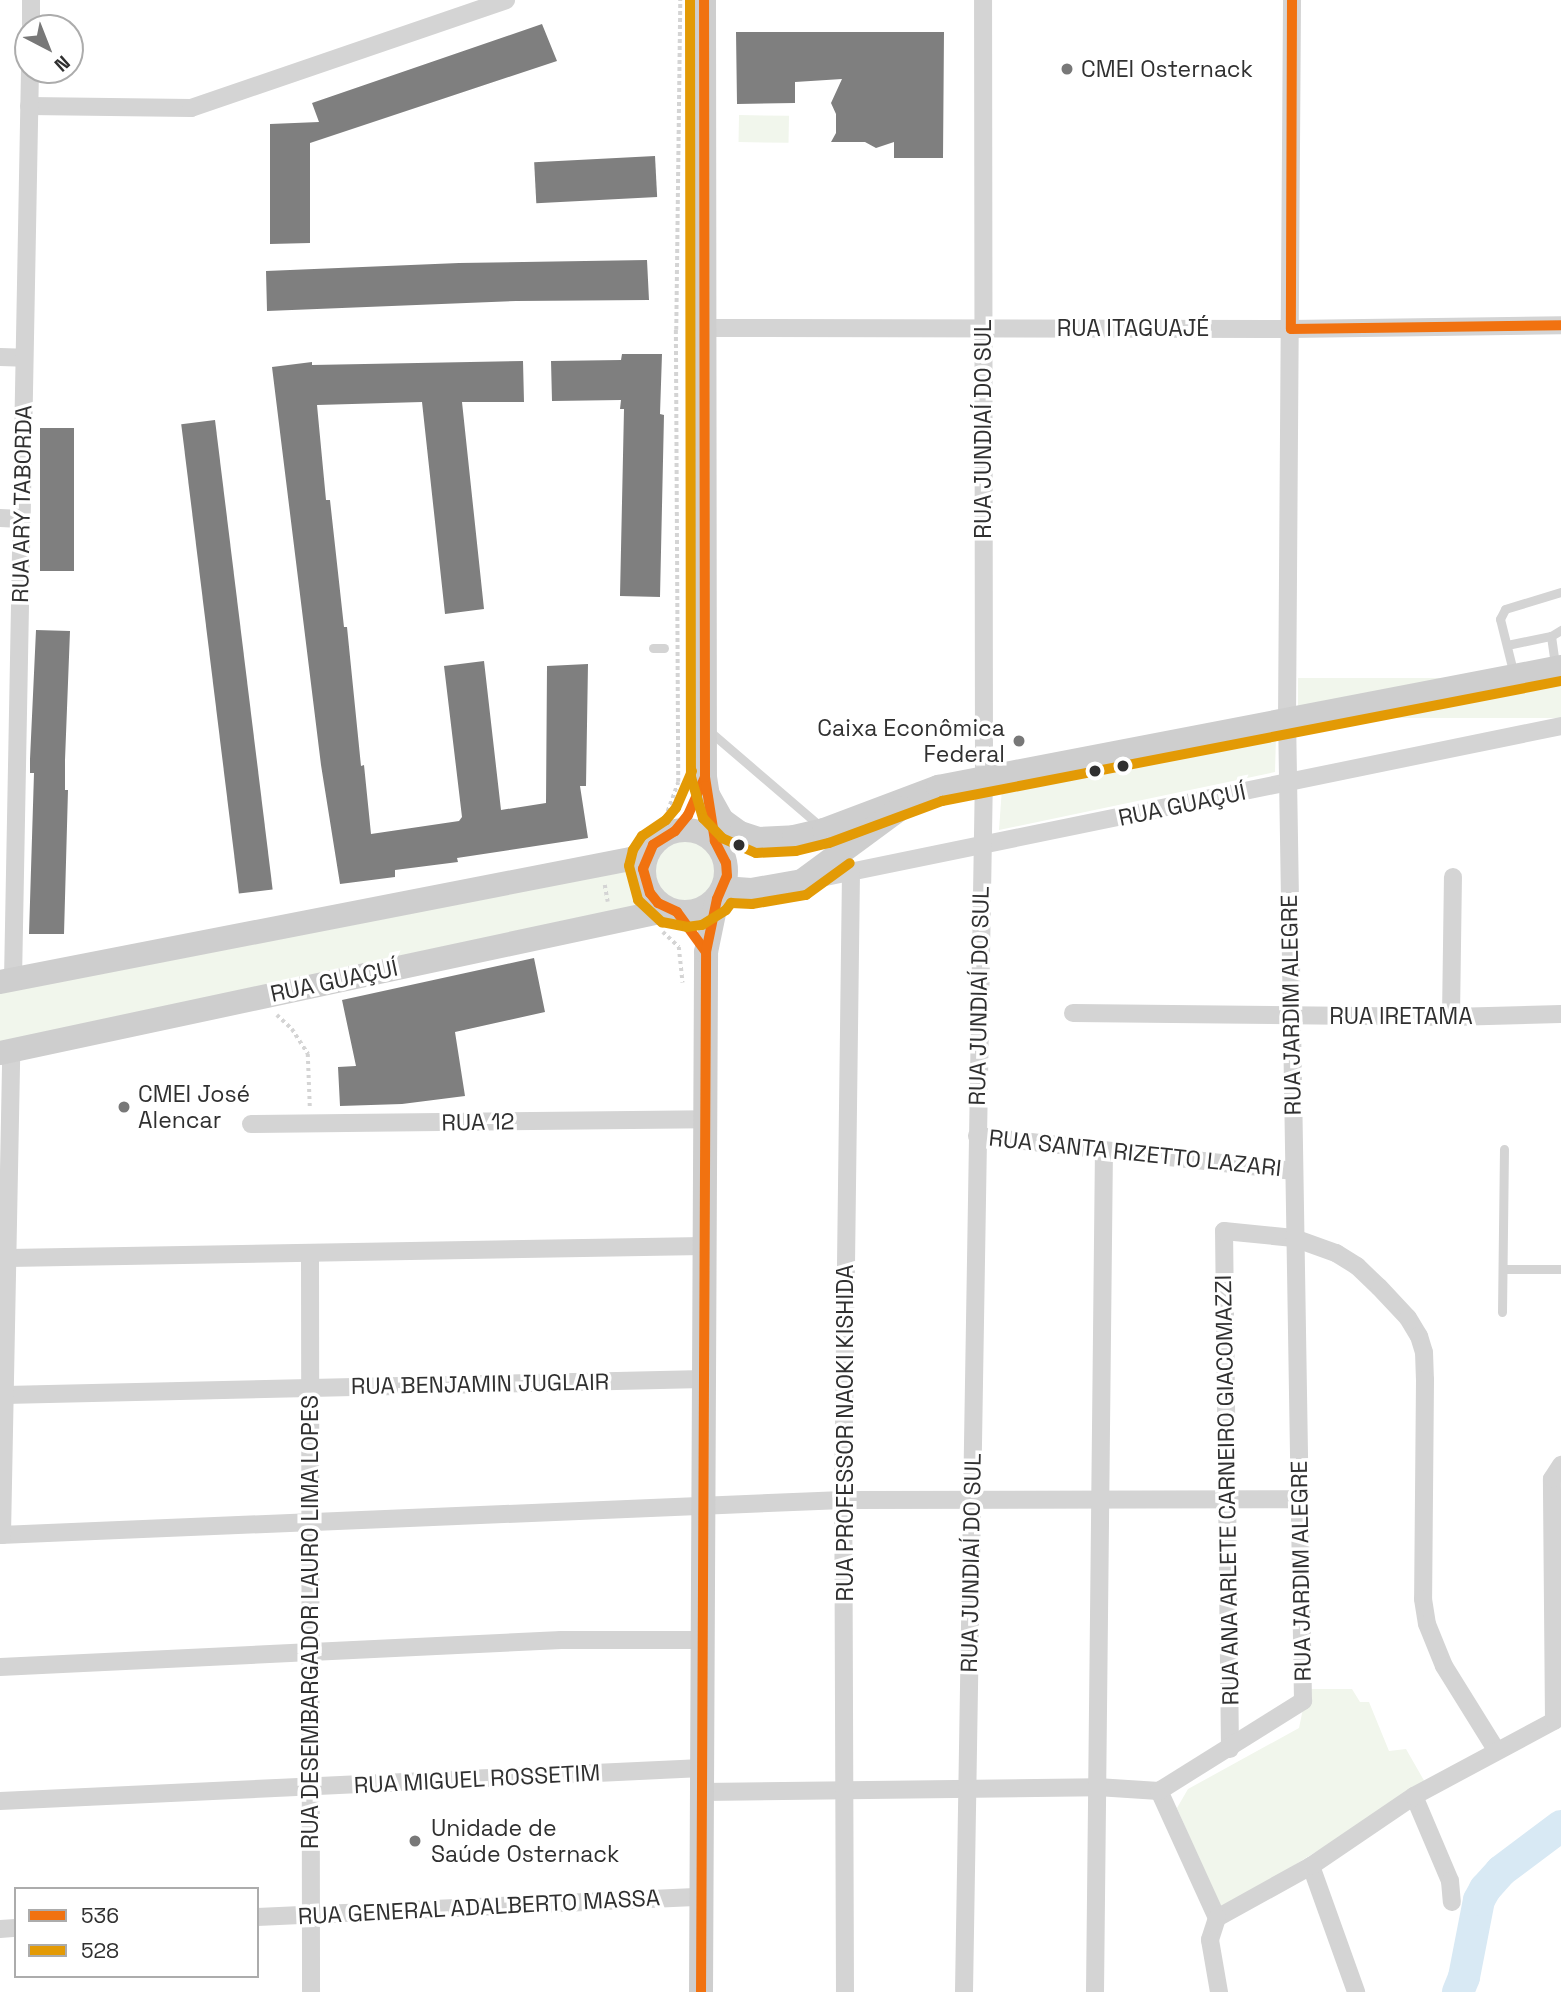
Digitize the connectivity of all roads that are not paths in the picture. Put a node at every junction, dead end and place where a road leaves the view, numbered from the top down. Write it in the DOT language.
graph roads {
  1 [pos="506,0"];
  2 [pos="704,0"];
  3 [pos="982,0"];
  4 [pos="1292,0"];
  5 [pos="30,84"];
  6 [pos="29,106"];
  7 [pos="1561,325"];
  8 [pos="982,326"];
  9 [pos="704,328"];
  10 [pos="1291,329"];
  11 [pos="0,357"];
  12 [pos="24,358"];
  13 [pos="0,519"];
  14 [pos="21,519"];
  15 [pos="1561,592"];
  16 [pos="1561,630"];
  17 [pos="1551,636"];
  18 [pos="1507,645"];
  19 [pos="653,648"];
  20 [pos="664,648"];
  21 [pos="1558,667"];
  22 [pos="1514,676"];
  23 [pos="1287,720"];
  24 [pos="1561,726"];
  25 [pos="705,727"];
  26 [pos="984,778"];
  27 [pos="1288,783"];
  28 [pos="706,785"];
  29 [pos="926,790"];
  30 [pos="824,830"];
  31 [pos="675,831"];
  32 [pos="749,836"];
  33 [pos="718,846"];
  34 [pos="981,846"];
  35 [pos="644,848"];
  36 [pos="851,873"];
  37 [pos="1453,877"];
  38 [pos="802,881"];
  39 [pos="720,893"];
  40 [pos="673,911"];
  41 [pos="706,952"];
  42 [pos="6,981"];
  43 [pos="1073,1013"];
  44 [pos="1561,1014"];
  45 [pos="1290,1016"];
  46 [pos="1451,1017"];
  47 [pos="6,1052"];
  48 [pos="705,1119"];
  49 [pos="251,1124"];
  50 [pos="977,1136"];
  51 [pos="1504,1149"];
  52 [pos="1104,1152"];
  53 [pos="1294,1171"];
  54 [pos="1294,1238"];
  55 [pos="704,1246"];
  56 [pos="310,1252"];
  57 [pos="8,1258"];
  58 [pos="1505,1269"];
  59 [pos="1561,1269"];
  60 [pos="1502,1312"];
  61 [pos="704,1379"];
  62 [pos="310,1388"];
  63 [pos="5,1395"];
  64 [pos="1561,1465"];
  65 [pos="1228,1498"];
  66 [pos="972,1499"];
  67 [pos="1100,1499"];
  68 [pos="1301,1499"];
  69 [pos="843,1500"];
  70 [pos="703,1508"];
  71 [pos="310,1523"];
  72 [pos="1,1535"];
  73 [pos="702,1640"];
  74 [pos="310,1652"];
  75 [pos="0,1667"];
  76 [pos="1230,1749"];
  77 [pos="1497,1751"];
  78 [pos="702,1780"];
  79 [pos="310,1787"];
  80 [pos="1097,1787"];
  81 [pos="846,1790"];
  82 [pos="968,1790"];
  83 [pos="1159,1791"];
  84 [pos="1414,1796"];
  85 [pos="0,1801"];
  86 [pos="1311,1866"];
  87 [pos="701,1898"];
  88 [pos="1452,1902"];
  89 [pos="311,1915"];
  90 [pos="259,1917"];
  91 [pos="1217,1917"];
  92 [pos="311,1992"];
  93 [pos="701,1992"];
  94 [pos="845,1992"];
  95 [pos="964,1992"];
  96 [pos="1095,1992"];
  97 [pos="1219,1992"];
  98 [pos="1356,1992"];
  1 -- 6 [label="street"];
  2 -- 9 [label="main road"];
  3 -- 8 [label="street, RUA JUNDIAÍ DO SUL"];
  4 -- 10 [label="street, RUA JARDIM ALEGRE"];
  5 -- 6 [label="street, RUA ARY TABORDA"];
  6 -- 12 [label="street, RUA ARY TABORDA"];
  7 -- 10 [label="street, RUA ITAGUAJÉ"];
  8 -- 9 [label="street, RUA ITAGUAJÉ"];
  8 -- 10 [label="street, RUA ITAGUAJÉ"];
  8 -- 26 [label="street, RUA JUNDIAÍ DO SUL"];
  9 -- 25 [label="main road"];
  10 -- 23 [label="street, RUA JARDIM ALEGRE"];
  11 -- 12 [label="street"];
  12 -- 14 [label="street, RUA ARY TABORDA"];
  13 -- 14 [label="street"];
  14 -- 42 [label="street, RUA ARY TABORDA"];
  15 -- 18 [label="lane"];
  16 -- 17 [label="lane"];
  17 -- 18 [label="lane"];
  17 -- 21 [label="lane"];
  18 -- 22 [label="lane"];
  19 -- 20 [label="lane"];
  21 -- 22 [label="main road, RUA GUAÇUÍ"];
  22 -- 23 [label="main road, RUA GUAÇUÍ"];
  23 -- 26 [label="main road, RUA GUAÇUÍ"];
  23 -- 27 [label="street, RUA JARDIM ALEGRE"];
  24 -- 27 [label="street, RUA GUAÇUÍ"];
  25 -- 28 [label="main road"];
  25 -- 30 [label="lane"];
  26 -- 29 [label="main road, RUA GUAÇUÍ"];
  26 -- 34 [label="street, RUA JUNDIAÍ DO SUL"];
  27 -- 34 [label="street, RUA GUAÇUÍ"];
  27 -- 45 [label="street, RUA JARDIM ALEGRE"];
  28 -- 31 [label="main road"];
  28 -- 32 [label="main road"];
  28 -- 33 [label="main road"];
  29 -- 30 [label="main road, RUA GUAÇUÍ"];
  29 -- 38 [label="main road, RUA GUAÇUÍ"];
  30 -- 32 [label="main road, RUA GUAÇUÍ"];
  30 -- 38 [label="main road"];
  31 -- 33 [label="main road"];
  31 -- 35 [label="main road"];
  32 -- 33 [label="main road"];
  33 -- 39 [label="main road"];
  34 -- 36 [label="street, RUA GUAÇUÍ"];
  34 -- 50 [label="street, RUA JUNDIAÍ DO SUL"];
  35 -- 40 [label="main road"];
  35 -- 42 [label="main road"];
  36 -- 38 [label="street, RUA GUAÇUÍ"];
  36 -- 69 [label="street, RUA PROFESSOR NAOKI KISHIDA"];
  37 -- 46 [label="street"];
  38 -- 39 [label="main road, RUA GUAÇUÍ"];
  39 -- 40 [label="main road"];
  39 -- 41 [label="main road"];
  40 -- 41 [label="main road"];
  40 -- 47 [label="main road, RUA GUAÇUÍ"];
  41 -- 48 [label="main road"];
  43 -- 45 [label="street, RUA IRETAMA"];
  44 -- 46 [label="street, RUA IRETAMA"];
  45 -- 46 [label="street, RUA IRETAMA"];
  45 -- 53 [label="street, RUA JARDIM ALEGRE"];
  47 -- 57 [label="street"];
  48 -- 49 [label="street, RUA 12"];
  48 -- 55 [label="main road"];
  50 -- 52 [label="street, RUA SANTA RIZETTO LAZARI"];
  50 -- 66 [label="street, RUA JUNDIAÍ DO SUL"];
  51 -- 58 [label="lane"];
  52 -- 53 [label="street, RUA SANTA RIZETTO LAZARI"];
  52 -- 67 [label="street"];
  53 -- 54 [label="street, RUA JARDIM ALEGRE"];
  54 -- 65 [label="street, RUA ANA ARLETE CARNEIRO GIACOMAZZI"];
  54 -- 68 [label="street, RUA JARDIM ALEGRE"];
  54 -- 77 [label="street"];
  55 -- 56 [label="street"];
  55 -- 61 [label="main road"];
  56 -- 57 [label="street"];
  56 -- 62 [label="street, RUA DESEMBARGADOR LAURO LIMA LOPES"];
  57 -- 63 [label="street"];
  58 -- 59 [label="lane"];
  58 -- 60 [label="lane"];
  61 -- 62 [label="street, RUA BENJAMIN JUGLAIR"];
  61 -- 70 [label="main road"];
  62 -- 63 [label="street, RUA BENJAMIN JUGLAIR"];
  62 -- 71 [label="street, RUA DESEMBARGADOR LAURO LIMA LOPES"];
  63 -- 72 [label="street"];
  64 -- 77 [label="street"];
  65 -- 67 [label="street"];
  65 -- 68 [label="street"];
  65 -- 76 [label="street, RUA ANA ARLETE CARNEIRO GIACOMAZZI"];
  66 -- 67 [label="street"];
  66 -- 69 [label="street"];
  66 -- 82 [label="street, RUA JUNDIAÍ DO SUL"];
  67 -- 80 [label="street"];
  68 -- 76 [label="street, RUA JARDIM ALEGRE"];
  69 -- 70 [label="street"];
  69 -- 81 [label="street, RUA PROFESSOR NAOKI KISHIDA"];
  70 -- 71 [label="street"];
  70 -- 73 [label="main road"];
  71 -- 72 [label="street"];
  71 -- 74 [label="street, RUA DESEMBARGADOR LAURO LIMA LOPES"];
  73 -- 74 [label="street"];
  73 -- 78 [label="main road"];
  74 -- 75 [label="street"];
  74 -- 79 [label="street, RUA DESEMBARGADOR LAURO LIMA LOPES"];
  76 -- 83 [label="street, RUA JARDIM ALEGRE"];
  77 -- 84 [label="street"];
  78 -- 79 [label="street, RUA MIGUEL ROSSETIM"];
  78 -- 81 [label="street, RUA MIGUEL ROSSETIM"];
  78 -- 87 [label="main road"];
  79 -- 85 [label="street, RUA MIGUEL ROSSETIM"];
  79 -- 89 [label="street, RUA DESEMBARGADOR LAURO LIMA LOPES"];
  80 -- 82 [label="street, RUA MIGUEL ROSSETIM"];
  80 -- 83 [label="street, RUA MIGUEL ROSSETIM"];
  80 -- 96 [label="street"];
  81 -- 82 [label="street, RUA MIGUEL ROSSETIM"];
  81 -- 94 [label="street, RUA PROFESSOR NAOKI KISHIDA"];
  82 -- 95 [label="street, RUA JUNDIAÍ DO SUL"];
  83 -- 91 [label="street"];
  84 -- 86 [label="street"];
  84 -- 88 [label="street"];
  86 -- 91 [label="street"];
  86 -- 98 [label="street"];
  87 -- 89 [label="street, RUA GENERAL ADALBERTO MASSA"];
  87 -- 93 [label="main road"];
  89 -- 90 [label="street, RUA GENERAL ADALBERTO MASSA"];
  89 -- 92 [label="street, RUA DESEMBARGADOR LAURO LIMA LOPES"];
  91 -- 97 [label="street"];
}
